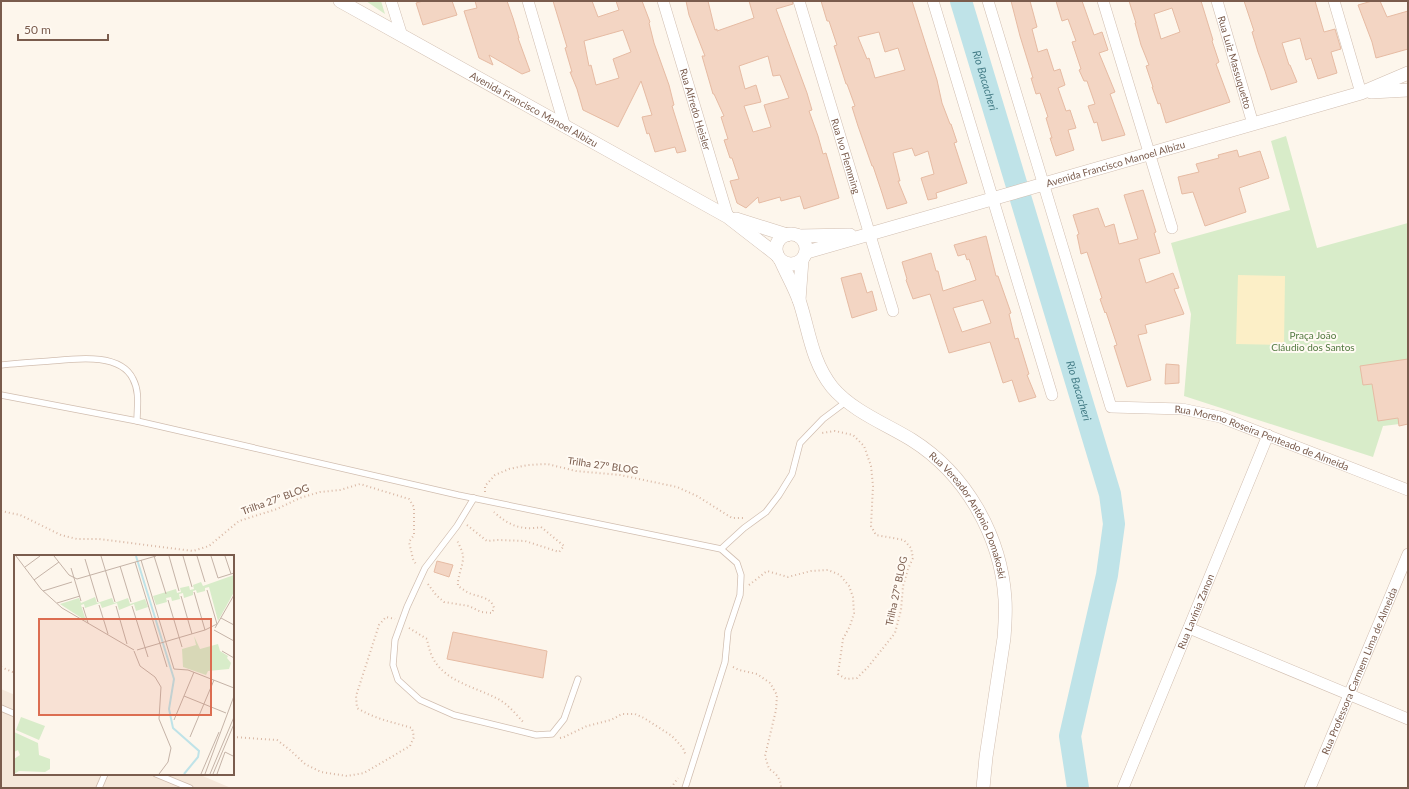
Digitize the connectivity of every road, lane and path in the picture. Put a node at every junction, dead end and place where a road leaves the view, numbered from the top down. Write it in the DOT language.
graph roads {
  1 [pos="340,1"];
  2 [pos="391,1"];
  3 [pos="528,1"];
  4 [pos="663,1"];
  5 [pos="799,1"];
  6 [pos="933,1"];
  7 [pos="988,1"];
  8 [pos="1104,1"];
  9 [pos="1217,1"];
  10 [pos="1334,1"];
  11 [pos="402,36"];
  12 [pos="1408,73"];
  13 [pos="1408,90"];
  14 [pos="1362,93"];
  15 [pos="1253,124"];
  16 [pos="565,126"];
  17 [pos="1150,154"];
  18 [pos="1040,185"];
  19 [pos="998,197"];
  20 [pos="728,217"];
  21 [pos="1172,228"];
  22 [pos="870,234"];
  23 [pos="793,235"];
  24 [pos="805,256"];
  25 [pos="779,258"];
  26 [pos="799,302"];
  27 [pos="893,312"];
  28 [pos="1,365"];
  29 [pos="1,394"];
  30 [pos="1052,395"];
  31 [pos="847,401"];
  32 [pos="137,421"];
  33 [pos="1268,435"];
  34 [pos="805,436"];
  35 [pos="1408,490"];
  36 [pos="474,498"];
  37 [pos="486,500"];
  38 [pos="1,511"];
  39 [pos="766,512"];
  40 [pos="457,526"];
  41 [pos="720,549"];
  42 [pos="1408,554"];
  43 [pos="422,575"];
  44 [pos="740,595"];
  45 [pos="1189,628"];
  46 [pos="725,662"];
  47 [pos="1,667"];
  48 [pos="14,673"];
  49 [pos="578,679"];
  50 [pos="1349,694"];
  51 [pos="1,708"];
  52 [pos="14,714"];
  53 [pos="1408,719"];
  54 [pos="106,775"];
  55 [pos="158,775"];
  56 [pos="99,788"];
  57 [pos="190,788"];
  58 [pos="685,788"];
  59 [pos="781,788"];
  60 [pos="983,788"];
  61 [pos="1123,788"];
  62 [pos="1310,788"];
  1 -- 11 [label="street, Avenida Francisco Manoel Albizu"];
  2 -- 11 [label="street"];
  3 -- 16 [label="street"];
  4 -- 20 [label="street, Rua Alfredo Heisler"];
  5 -- 22 [label="street, Rua Ivo Flemming"];
  6 -- 19 [label="street"];
  7 -- 18 [label="street"];
  8 -- 17 [label="street"];
  9 -- 15 [label="street, Rua Luiz Massuquetto"];
  10 -- 14 [label="street"];
  11 -- 16 [label="street, Avenida Francisco Manoel Albizu"];
  12 -- 14 [label="street, Avenida Francisco Manoel Albizu"];
  13 -- 14 [label="street, Avenida Francisco Manoel Albizu"];
  14 -- 15 [label="street, Avenida Francisco Manoel Albizu"];
  15 -- 17 [label="street, Avenida Francisco Manoel Albizu"];
  16 -- 20 [label="street, Avenida Francisco Manoel Albizu"];
  17 -- 18 [label="street, Avenida Francisco Manoel Albizu"];
  17 -- 21 [label="street"];
  18 -- 19 [label="street, Avenida Francisco Manoel Albizu"];
  18 -- 33 [label="street, Rua Moreno Roseira Penteado de Almeida"];
  19 -- 22 [label="street, Avenida Francisco Manoel Albizu"];
  19 -- 30 [label="street"];
  20 -- 23 [label="street, Avenida Francisco Manoel Albizu"];
  20 -- 25 [label="street, Avenida Francisco Manoel Albizu"];
  22 -- 23 [label="street, Avenida Francisco Manoel Albizu"];
  22 -- 24 [label="street, Avenida Francisco Manoel Albizu"];
  22 -- 27 [label="street, Rua Ivo Flemming"];
  23 -- 24 [label="street"];
  23 -- 25 [label="street"];
  24 -- 25 [label="street"];
  24 -- 26 [label="street, Rua Vereador Antônio Domakoski"];
  25 -- 26 [label="street, Rua Vereador Antônio Domakoski"];
  26 -- 31 [label="street, Rua Vereador Antônio Domakoski"];
  28 -- 32 [label="lane"];
  29 -- 32 [label="lane"];
  31 -- 34 [label="lane"];
  31 -- 60 [label="street, Rua Vereador Antônio Domakoski"];
  32 -- 36 [label="lane"];
  33 -- 35 [label="street, Rua Moreno Roseira Penteado de Almeida"];
  33 -- 45 [label="street, Rua Lavínia Zanon"];
  34 -- 39 [label="lane"];
  34 -- 44 [label="path, Trilha 27º BLOG"];
  36 -- 37 [label="lane"];
  36 -- 40 [label="lane"];
  37 -- 39 [label="path, Trilha 27º BLOG"];
  37 -- 40 [label="path"];
  37 -- 41 [label="lane"];
  38 -- 43 [label="path, Trilha 27º BLOG"];
  39 -- 41 [label="lane"];
  40 -- 43 [label="lane"];
  40 -- 43 [label="path, Trilha 27º BLOG"];
  41 -- 44 [label="lane"];
  42 -- 50 [label="street, Rua Professora Carmem Lima de Almeida"];
  43 -- 49 [label="lane"];
  44 -- 46 [label="lane"];
  45 -- 50 [label="street"];
  45 -- 61 [label="street, Rua Lavínia Zanon"];
  46 -- 58 [label="lane"];
  46 -- 59 [label="path"];
  47 -- 48 [label="path"];
  50 -- 53 [label="street"];
  50 -- 62 [label="street, Rua Professora Carmem Lima de Almeida"];
  51 -- 52 [label="lane"];
  54 -- 56 [label="lane"];
  55 -- 57 [label="lane"];
}
